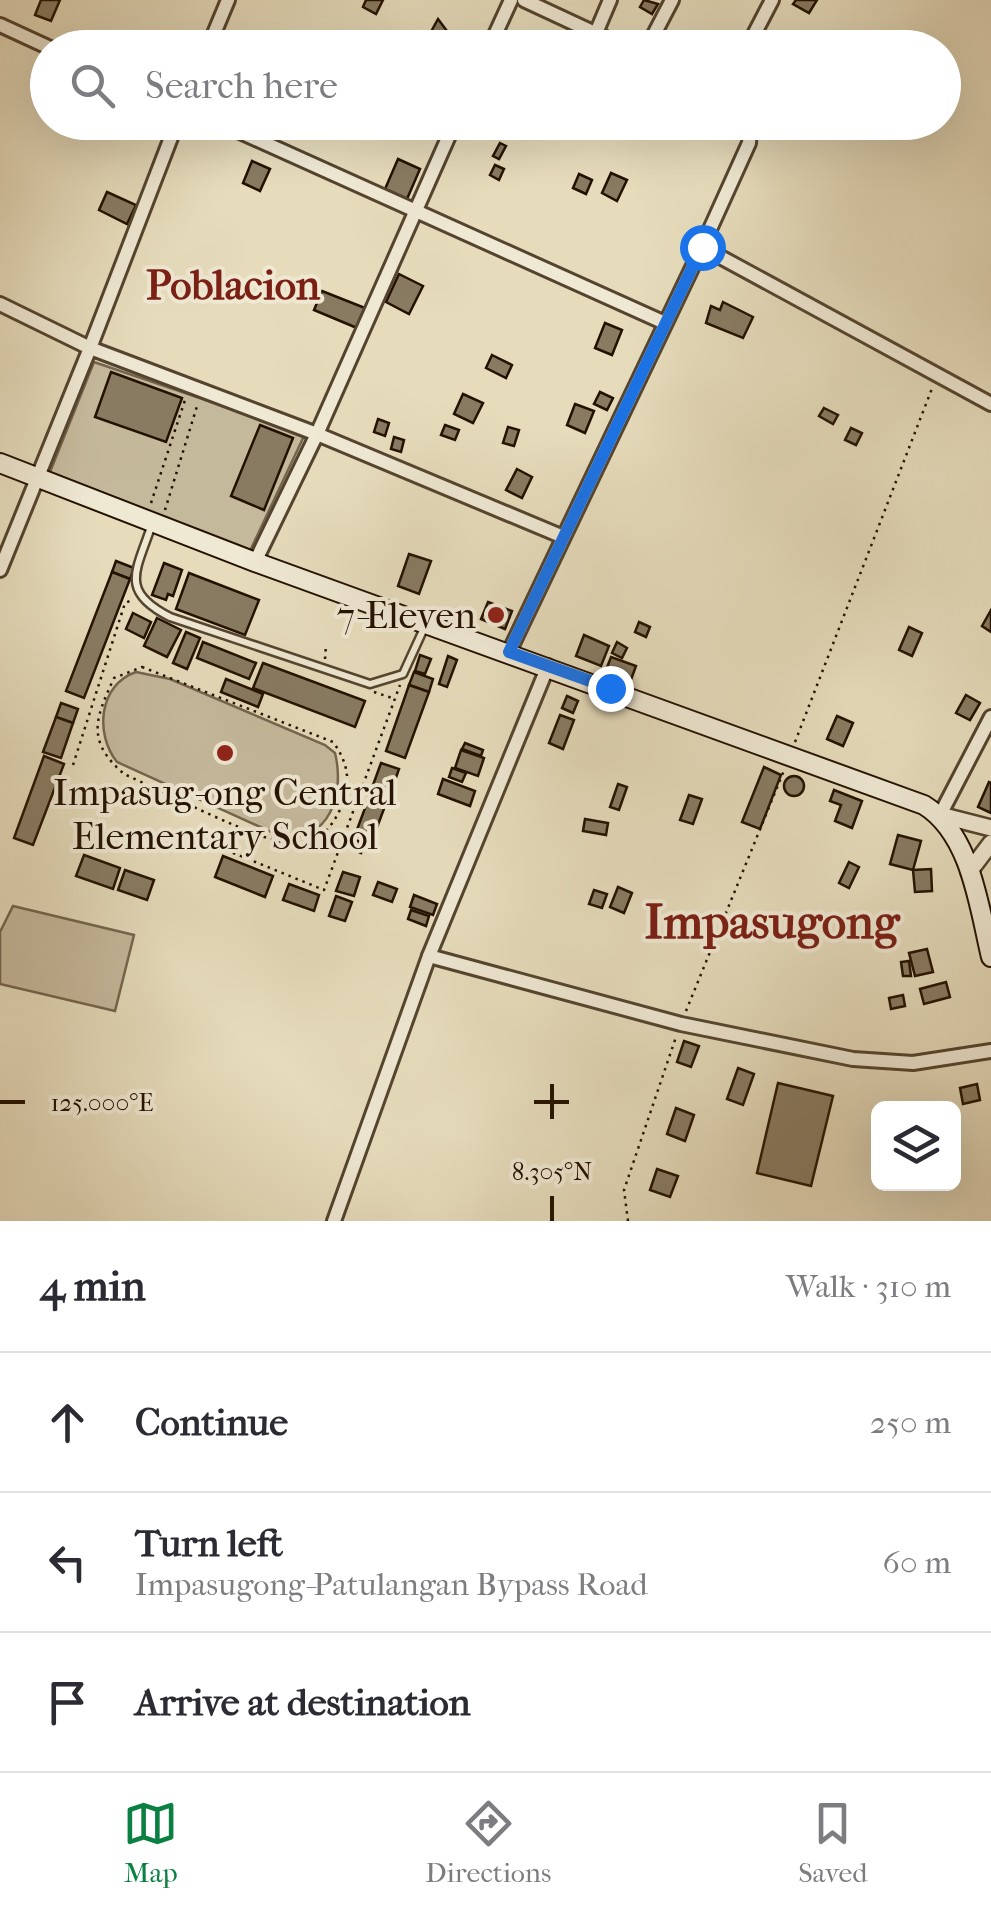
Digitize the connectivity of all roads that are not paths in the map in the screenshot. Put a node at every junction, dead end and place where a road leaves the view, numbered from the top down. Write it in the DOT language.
graph roads {
  1 [pos="228,0"];
  2 [pos="511,0"];
  3 [pos="524,0"];
  4 [pos="610,0"];
  5 [pos="672,0"];
  6 [pos="772,0"];
  7 [pos="0,25"];
  8 [pos="216,30"];
  9 [pos="497,30"];
  10 [pos="589,30"];
  11 [pos="597,30"];
  12 [pos="656,30"];
  13 [pos="756,30"];
  14 [pos="30,39"];
  15 [pos="170,140"];
  16 [pos="258,140"];
  17 [pos="448,140"];
  18 [pos="749,140"];
  19 [pos="416,210"];
  20 [pos="702,247"];
  21 [pos="0,304"];
  22 [pos="665,323"];
  23 [pos="90,348"];
  24 [pos="991,404"];
  25 [pos="317,434"];
  26 [pos="0,462"];
  27 [pos="38,477"];
  28 [pos="152,523"];
  29 [pos="561,536"];
  30 [pos="254,562"];
  31 [pos="0,570"];
  32 [pos="427,622"];
  33 [pos="509,652"];
  34 [pos="548,666"];
  35 [pos="991,717"];
  36 [pos="940,814"];
  37 [pos="991,828"];
  38 [pos="991,843"];
  39 [pos="969,872"];
  40 [pos="990,953"];
  41 [pos="428,956"];
  42 [pos="991,1051"];
  43 [pos="334,1221"];
  1 -- 8 [label="street"];
  2 -- 9 [label="street"];
  3 -- 10 [label="street"];
  4 -- 11 [label="street"];
  5 -- 12 [label="street"];
  6 -- 13 [label="street"];
  7 -- 14 [label="street"];
  15 -- 23 [label="street"];
  16 -- 19 [label="street"];
  17 -- 19 [label="street"];
  18 -- 20 [label="street"];
  19 -- 22 [label="street"];
  19 -- 25 [label="street"];
  20 -- 22 [label="street"];
  20 -- 24 [label="street"];
  21 -- 23 [label="street"];
  22 -- 29 [label="street"];
  23 -- 25 [label="street"];
  23 -- 27 [label="street"];
  25 -- 29 [label="street"];
  25 -- 30 [label="street"];
  26 -- 27 [label="main road"];
  27 -- 28 [label="main road"];
  27 -- 31 [label="street"];
  28 -- 30 [label="main road"];
  28 -- 32 [label="lane"];
  29 -- 33 [label="street"];
  30 -- 32 [label="main road"];
  32 -- 33 [label="main road"];
  33 -- 34 [label="main road"];
  34 -- 36 [label="main road"];
  34 -- 41 [label="street"];
  35 -- 36 [label="street"];
  36 -- 37 [label="street"];
  36 -- 39 [label="main road"];
  38 -- 39 [label="street"];
  39 -- 40 [label="main road"];
  41 -- 42 [label="street"];
  41 -- 43 [label="street"];
}
